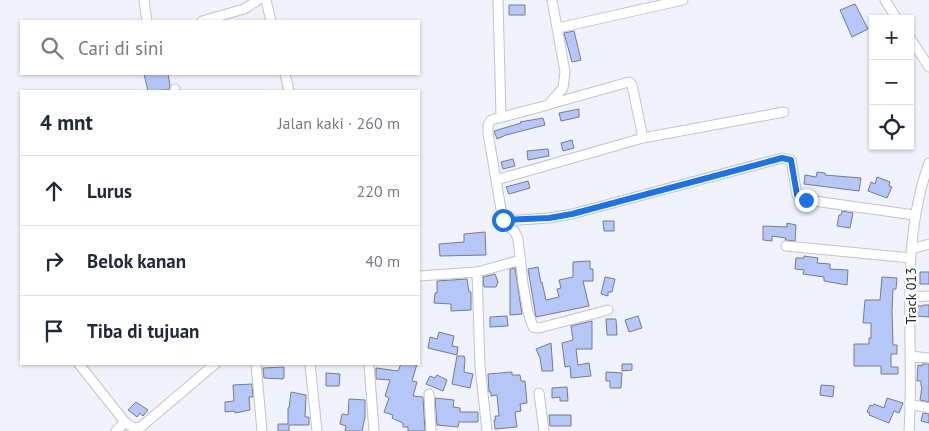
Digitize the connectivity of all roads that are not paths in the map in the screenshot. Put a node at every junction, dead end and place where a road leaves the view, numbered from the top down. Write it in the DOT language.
graph roads {
  1 [pos="144,0"];
  2 [pos="258,0"];
  3 [pos="266,0"];
  4 [pos="498,0"];
  5 [pos="552,0"];
  6 [pos="683,0"];
  7 [pos="885,0"];
  8 [pos="894,15"];
  9 [pos="147,20"];
  10 [pos="206,20"];
  11 [pos="271,20"];
  12 [pos="558,28"];
  13 [pos="914,44"];
  14 [pos="929,65"];
  15 [pos="285,75"];
  16 [pos="289,90"];
  17 [pos="548,105"];
  18 [pos="784,112"];
  19 [pos="501,116"];
  20 [pos="643,138"];
  21 [pos="929,163"];
  22 [pos="496,180"];
  23 [pos="914,215"];
  24 [pos="503,220"];
  25 [pos="929,244"];
  26 [pos="786,246"];
  27 [pos="911,253"];
  28 [pos="520,260"];
  29 [pos="477,272"];
  30 [pos="420,276"];
  31 [pos="929,296"];
  32 [pos="911,297"];
  33 [pos="608,310"];
  34 [pos="910,356"];
  35 [pos="929,358"];
  36 [pos="80,365"];
  37 [pos="214,365"];
  38 [pos="256,365"];
  39 [pos="310,365"];
  40 [pos="369,365"];
  41 [pos="539,393"];
  42 [pos="429,394"];
  43 [pos="910,404"];
  44 [pos="929,408"];
  45 [pos="125,422"];
  46 [pos="116,431"];
  47 [pos="262,431"];
  48 [pos="317,431"];
  49 [pos="374,431"];
  50 [pos="432,431"];
  51 [pos="487,431"];
  52 [pos="544,431"];
  53 [pos="909,431"];
  1 -- 9 [label="street"];
  2 -- 10 [label="street"];
  3 -- 11 [label="street"];
  4 -- 19 [label="street"];
  5 -- 12 [label="street"];
  6 -- 12 [label="street"];
  7 -- 8 [label="street"];
  12 -- 17 [label="street"];
  13 -- 14 [label="street"];
  15 -- 16 [label="street"];
  17 -- 19 [label="street"];
  17 -- 20 [label="street"];
  18 -- 20 [label="street"];
  19 -- 22 [label="street"];
  20 -- 22 [label="street"];
  21 -- 23 [label="street, Track 013"];
  22 -- 24 [label="street"];
  23 -- 24 [label="street"];
  23 -- 27 [label="street, Track 013"];
  24 -- 28 [label="street"];
  25 -- 27 [label="street"];
  26 -- 27 [label="street"];
  27 -- 32 [label="street, Track 013"];
  28 -- 29 [label="street"];
  28 -- 33 [label="street"];
  29 -- 30 [label="street"];
  29 -- 51 [label="street"];
  31 -- 32 [label="street"];
  32 -- 34 [label="street, Track 013"];
  34 -- 35 [label="street"];
  34 -- 43 [label="street, Track 013"];
  36 -- 45 [label="street"];
  37 -- 45 [label="street"];
  38 -- 47 [label="street"];
  39 -- 48 [label="street"];
  40 -- 49 [label="street"];
  41 -- 52 [label="street"];
  42 -- 50 [label="street"];
  43 -- 44 [label="street"];
  43 -- 53 [label="street, Track 013"];
  45 -- 46 [label="street"];
}
